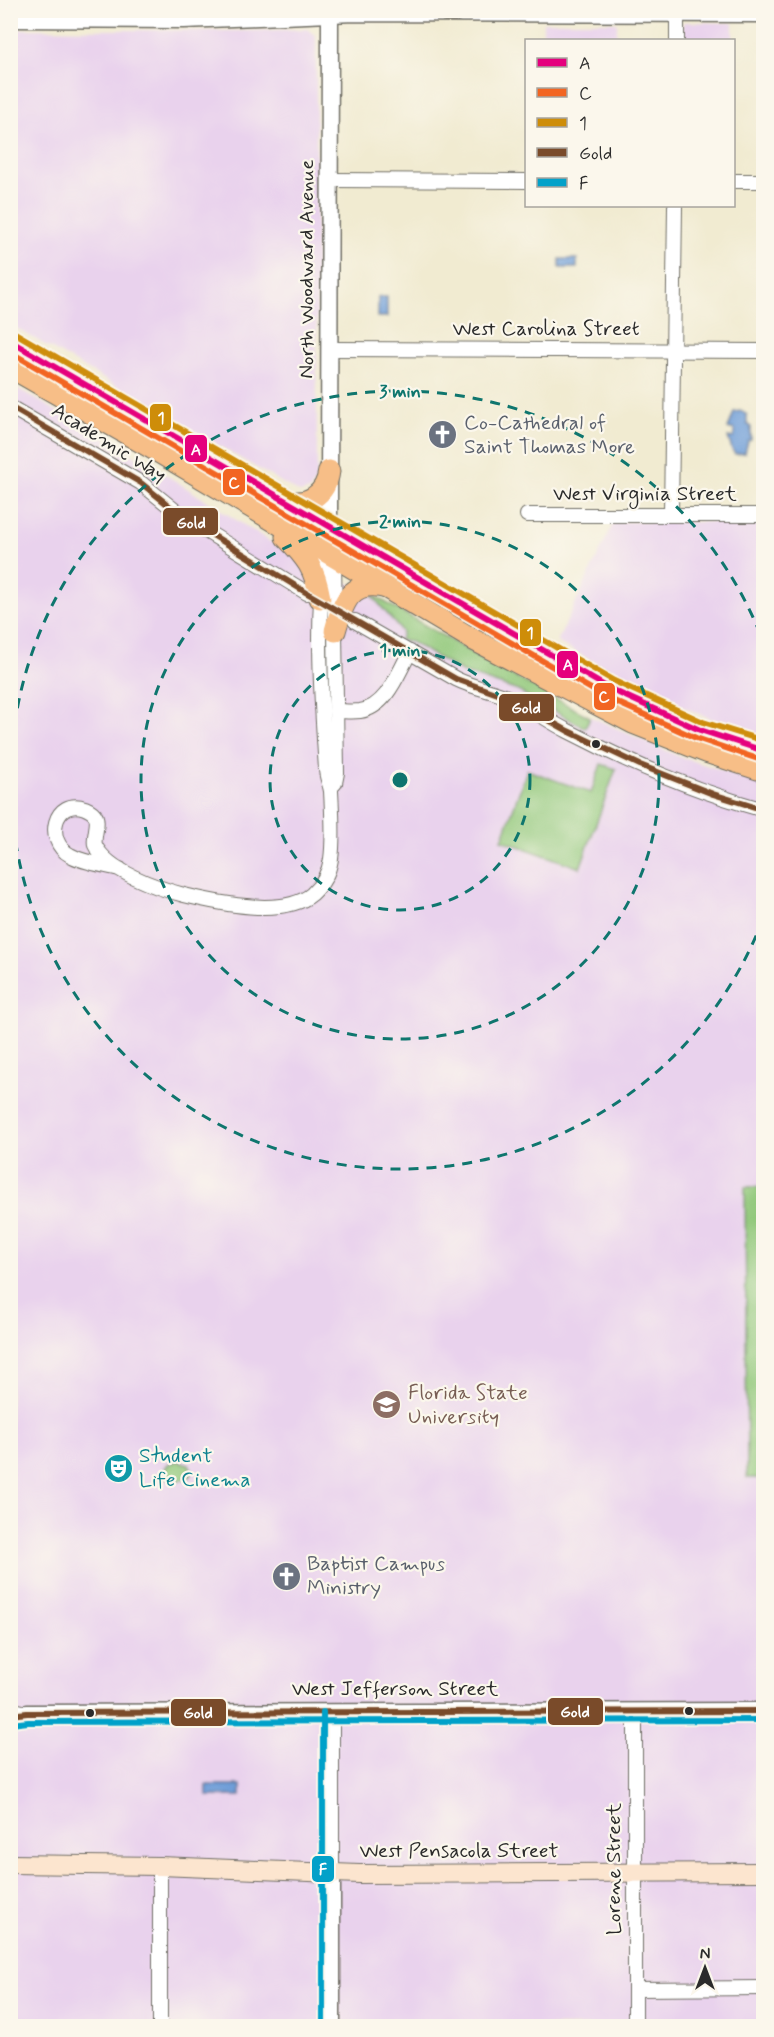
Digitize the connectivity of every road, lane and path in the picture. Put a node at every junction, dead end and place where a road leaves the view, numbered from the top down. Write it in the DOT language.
graph roads {
  1 [pos="330,12"];
  2 [pos="542,12"];
  3 [pos="761,13"];
  4 [pos="677,14"];
  5 [pos="10,19"];
  6 [pos="676,39"];
  7 [pos="329,180"];
  8 [pos="525,181"];
  9 [pos="735,182"];
  10 [pos="764,182"];
  11 [pos="675,207"];
  12 [pos="10,341"];
  13 [pos="329,349"];
  14 [pos="673,351"];
  15 [pos="764,351"];
  16 [pos="10,367"];
  17 [pos="10,407"];
  18 [pos="329,471"];
  19 [pos="280,498"];
  20 [pos="262,514"];
  21 [pos="527,515"];
  22 [pos="671,515"];
  23 [pos="764,515"];
  24 [pos="329,527"];
  25 [pos="330,554"];
  26 [pos="387,588"];
  27 [pos="314,595"];
  28 [pos="355,621"];
  29 [pos="335,631"];
  30 [pos="410,652"];
  31 [pos="336,711"];
  32 [pos="764,752"];
  33 [pos="764,771"];
  34 [pos="331,787"];
  35 [pos="764,810"];
  36 [pos="120,869"];
  37 [pos="10,1709"];
  38 [pos="635,1711"];
  39 [pos="764,1711"];
  40 [pos="332,1712"];
  41 [pos="27,1713"];
  42 [pos="10,1715"];
  43 [pos="10,1864"];
  44 [pos="160,1866"];
  45 [pos="635,1872"];
  46 [pos="764,1872"];
  47 [pos="332,1873"];
  48 [pos="764,1988"];
  49 [pos="635,1989"];
  50 [pos="160,2026"];
  51 [pos="332,2026"];
  52 [pos="635,2026"];
  1 -- 2 [label="street"];
  1 -- 5 [label="street"];
  1 -- 7 [label="street, North Woodward Avenue"];
  2 -- 4 [label="street"];
  3 -- 4 [label="street"];
  4 -- 6 [label="street"];
  7 -- 8 [label="street"];
  7 -- 13 [label="street, North Woodward Avenue"];
  9 -- 10 [label="street"];
  11 -- 14 [label="street"];
  12 -- 19 [label="main road"];
  13 -- 14 [label="street, West Carolina Street"];
  13 -- 18 [label="street, North Woodward Avenue"];
  14 -- 15 [label="street, West Carolina Street"];
  14 -- 22 [label="street"];
  16 -- 20 [label="main road"];
  17 -- 27 [label="street, Academic Way"];
  18 -- 19 [label="main road"];
  18 -- 24 [label="street, North Woodward Avenue"];
  19 -- 24 [label="main road"];
  20 -- 25 [label="main road"];
  20 -- 27 [label="main road"];
  21 -- 22 [label="street, West Virginia Street"];
  22 -- 23 [label="street, West Virginia Street"];
  24 -- 25 [label="street, North Woodward Avenue"];
  24 -- 32 [label="main road"];
  25 -- 26 [label="main road"];
  25 -- 27 [label="street, North Woodward Avenue"];
  25 -- 29 [label="street, North Woodward Avenue"];
  26 -- 29 [label="main road"];
  26 -- 33 [label="main road"];
  27 -- 34 [label="street, North Woodward Avenue"];
  28 -- 30 [label="street"];
  29 -- 31 [label="street, North Woodward Avenue"];
  30 -- 31 [label="street"];
  30 -- 35 [label="street"];
  31 -- 34 [label="street, North Woodward Avenue"];
  34 -- 36 [label="street, North Woodward Avenue"];
  36 -- 36 [label="street, North Woodward Avenue"];
  37 -- 41 [label="street, West Jefferson Street"];
  38 -- 39 [label="street, West Jefferson Street"];
  38 -- 40 [label="street, West Jefferson Street"];
  38 -- 45 [label="street, Lorene Street"];
  40 -- 41 [label="street, West Jefferson Street"];
  40 -- 47 [label="street"];
  41 -- 42 [label="street, West Jefferson Street"];
  43 -- 44 [label="main road, West Pensacola Street"];
  44 -- 47 [label="main road, West Pensacola Street"];
  44 -- 50 [label="street"];
  45 -- 46 [label="main road, West Pensacola Street"];
  45 -- 47 [label="main road, West Pensacola Street"];
  45 -- 49 [label="street, Lorene Street"];
  47 -- 51 [label="street"];
  48 -- 49 [label="street"];
  49 -- 52 [label="street, Lorene Street"];
}
